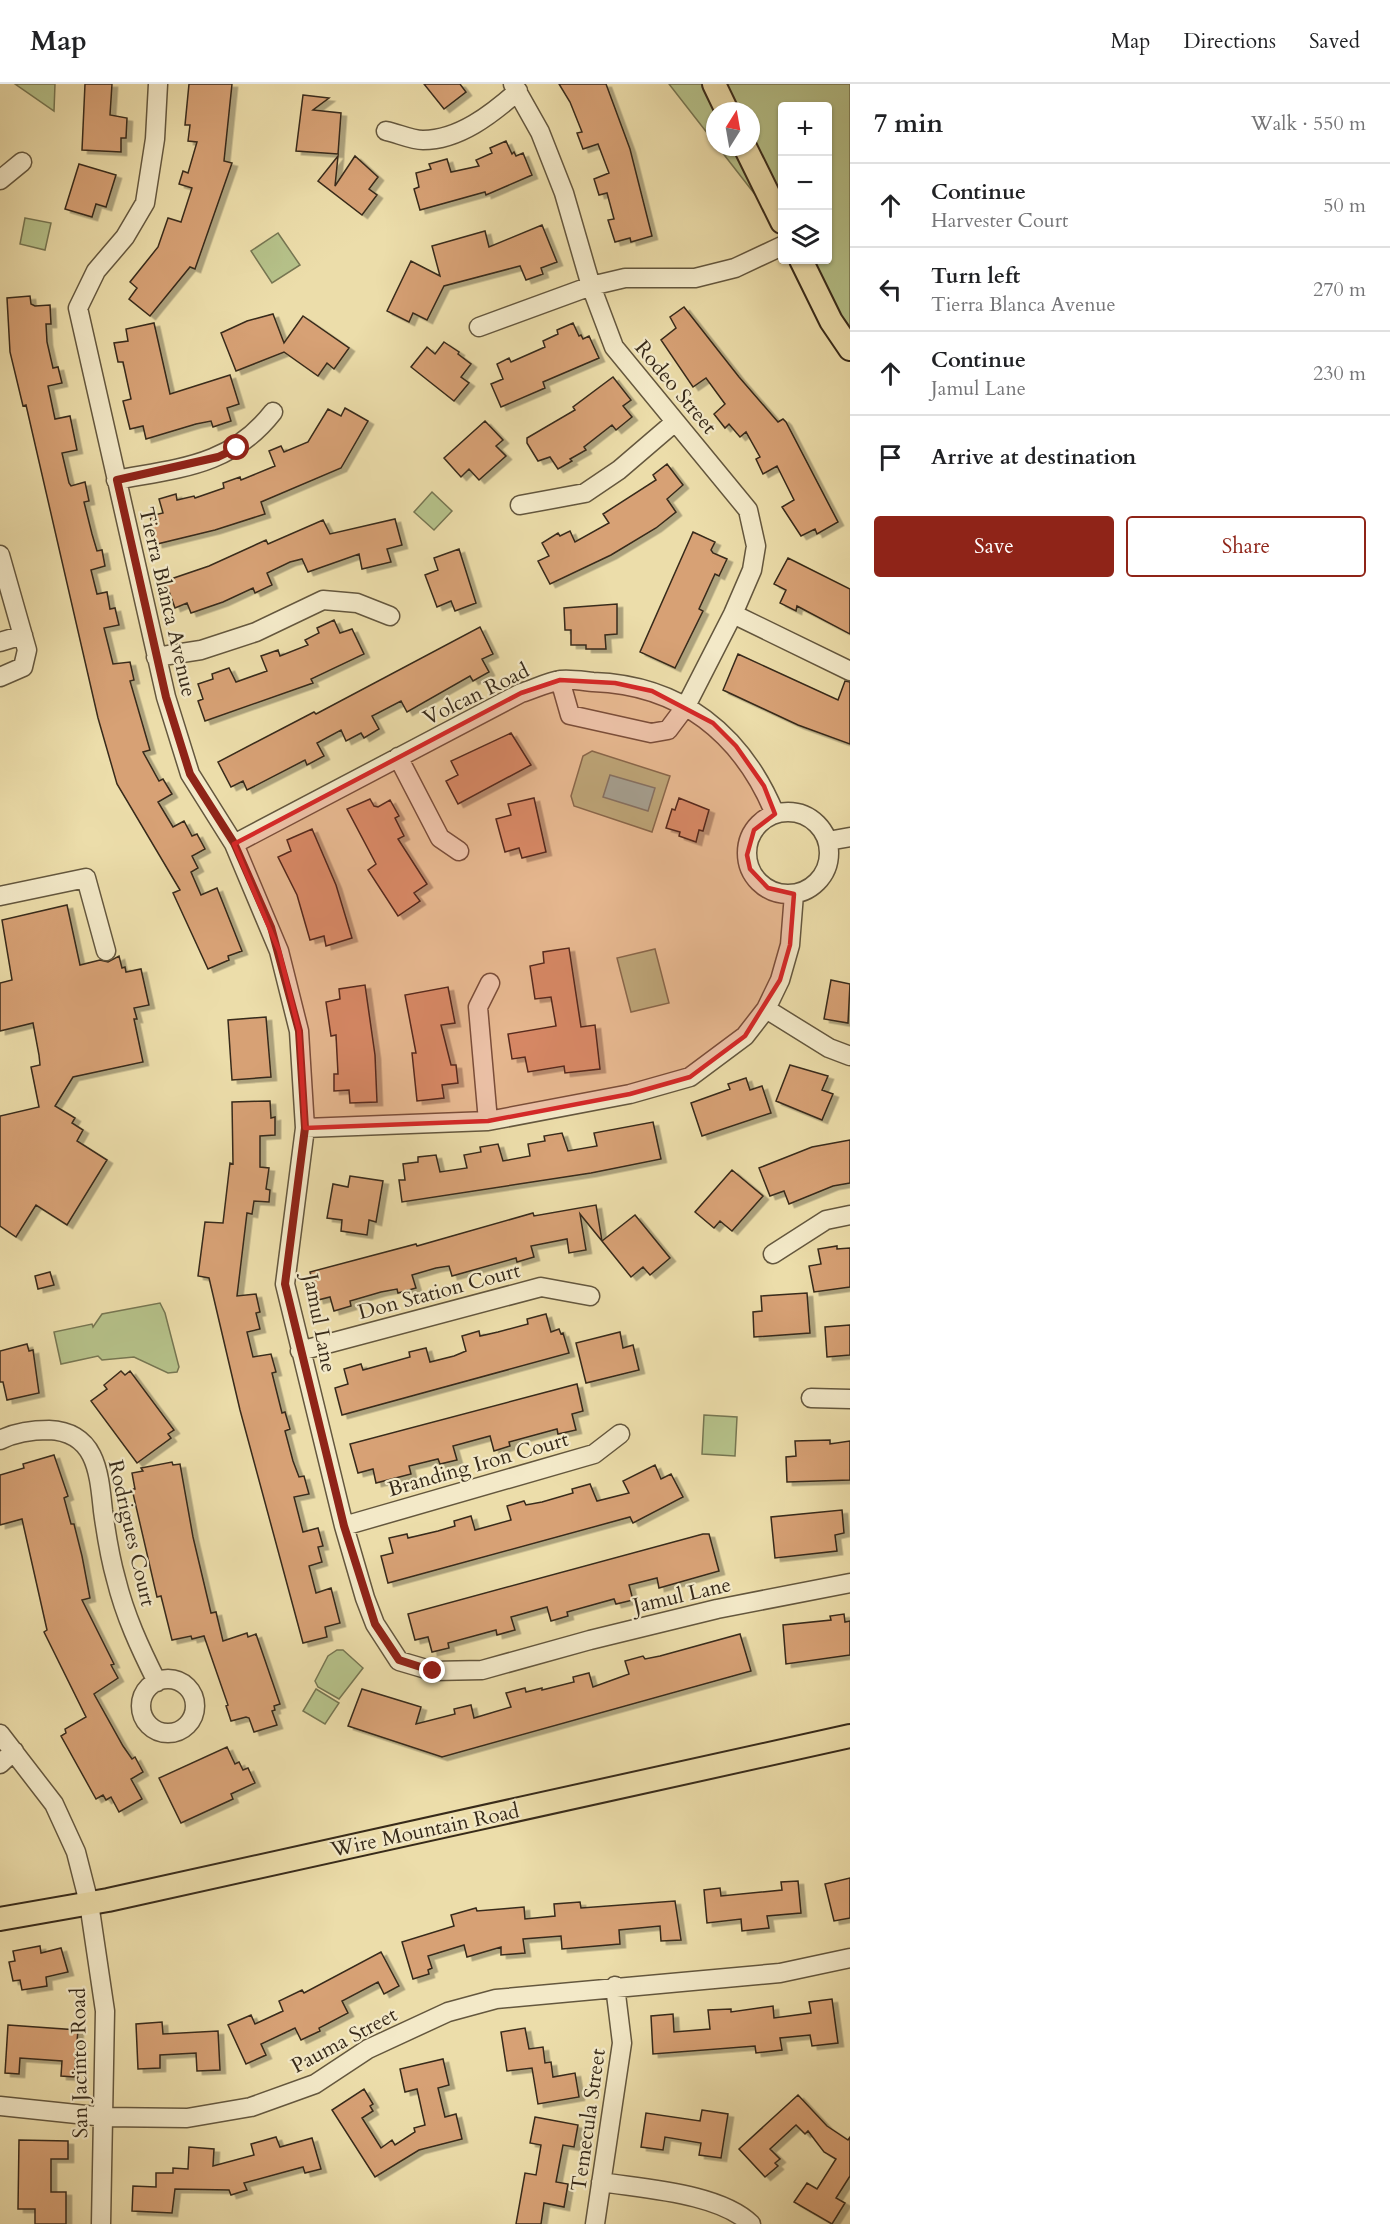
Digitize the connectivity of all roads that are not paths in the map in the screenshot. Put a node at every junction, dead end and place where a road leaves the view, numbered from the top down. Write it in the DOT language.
graph roads {
  1 [pos="158,84"];
  2 [pos="714,84"];
  3 [pos="515,88"];
  4 [pos="723,102"];
  5 [pos="386,130"];
  6 [pos="750,156"];
  7 [pos="22,162"];
  8 [pos="0,180"];
  9 [pos="778,212"];
  10 [pos="778,248"];
  11 [pos="803,264"];
  12 [pos="591,286"];
  13 [pos="479,327"];
  14 [pos="850,349"];
  15 [pos="273,412"];
  16 [pos="675,422"];
  17 [pos="117,480"];
  18 [pos="520,505"];
  19 [pos="0,555"];
  20 [pos="733,614"];
  21 [pos="390,616"];
  22 [pos="23,635"];
  23 [pos="0,642"];
  24 [pos="156,657"];
  25 [pos="850,671"];
  26 [pos="0,677"];
  27 [pos="560,680"];
  28 [pos="686,706"];
  29 [pos="398,757"];
  30 [pos="775,814"];
  31 [pos="850,837"];
  32 [pos="828,841"];
  33 [pos="234,843"];
  34 [pos="459,851"];
  35 [pos="794,894"];
  36 [pos="0,896"];
  37 [pos="106,951"];
  38 [pos="490,983"];
  39 [pos="766,1009"];
  40 [pos="850,1056"];
  41 [pos="488,1121"];
  42 [pos="305,1128"];
  43 [pos="850,1215"];
  44 [pos="773,1254"];
  45 [pos="590,1296"];
  46 [pos="300,1351"];
  47 [pos="811,1398"];
  48 [pos="850,1399"];
  49 [pos="620,1434"];
  50 [pos="0,1440"];
  51 [pos="344,1526"];
  52 [pos="850,1583"];
  53 [pos="157,1682"];
  54 [pos="0,1734"];
  55 [pos="850,1736"];
  56 [pos="14,1751"];
  57 [pos="0,1764"];
  58 [pos="89,1903"];
  59 [pos="0,1919"];
  60 [pos="850,1958"];
  61 [pos="615,1986"];
  62 [pos="0,2106"];
  63 [pos="105,2117"];
  64 [pos="601,2182"];
  65 [pos="101,2224"];
  66 [pos="595,2224"];
  67 [pos="751,2224"];
  1 -- 17 [label="street, Tierra Blanca Avenue"];
  2 -- 4 [label="main road"];
  3 -- 5 [label="street"];
  3 -- 12 [label="street, Rodeo Street"];
  6 -- 9 [label="main road"];
  7 -- 8 [label="street"];
  10 -- 12 [label="street"];
  11 -- 14 [label="main road"];
  12 -- 13 [label="street"];
  12 -- 16 [label="street, Rodeo Street"];
  15 -- 17 [label="street"];
  16 -- 18 [label="street"];
  16 -- 20 [label="street, Rodeo Street"];
  17 -- 24 [label="street, Tierra Blanca Avenue"];
  19 -- 22 [label="street"];
  20 -- 25 [label="street"];
  20 -- 28 [label="street, Rodeo Street"];
  21 -- 24 [label="street"];
  22 -- 23 [label="street"];
  22 -- 26 [label="street"];
  24 -- 33 [label="street, Tierra Blanca Avenue"];
  27 -- 28 [label="street, Volcan Road"];
  27 -- 28 [label="street, Rodeo Street"];
  27 -- 29 [label="street, Volcan Road"];
  28 -- 30 [label="street, Volcan Road"];
  29 -- 33 [label="street, Volcan Road"];
  29 -- 34 [label="street"];
  30 -- 32 [label="street"];
  30 -- 35 [label="street"];
  31 -- 32 [label="street"];
  32 -- 35 [label="street"];
  33 -- 42 [label="street, Tierra Blanca Avenue"];
  35 -- 39 [label="street"];
  36 -- 37 [label="street"];
  38 -- 41 [label="street"];
  39 -- 40 [label="street"];
  39 -- 41 [label="street"];
  41 -- 42 [label="street"];
  42 -- 46 [label="street, Jamul Lane"];
  43 -- 44 [label="street"];
  45 -- 46 [label="street, Don Station Court"];
  46 -- 51 [label="street, Jamul Lane"];
  47 -- 48 [label="street"];
  49 -- 51 [label="street, Branding Iron Court"];
  50 -- 53 [label="street, Rodrigues Court"];
  51 -- 52 [label="street, Jamul Lane"];
  54 -- 56 [label="street, San Jacinto Road"];
  55 -- 58 [label="main road, Wire Mountain Road"];
  56 -- 57 [label="street"];
  56 -- 58 [label="street, San Jacinto Road"];
  58 -- 59 [label="main road, Wire Mountain Road"];
  58 -- 63 [label="street, San Jacinto Road"];
  60 -- 61 [label="street, Pauma Street"];
  61 -- 63 [label="street, Pauma Street"];
  61 -- 64 [label="street, Temecula Street"];
  62 -- 63 [label="street, Pauma Street"];
  63 -- 65 [label="street, San Jacinto Road"];
  64 -- 66 [label="street, Temecula Street"];
  64 -- 67 [label="street"];
}
